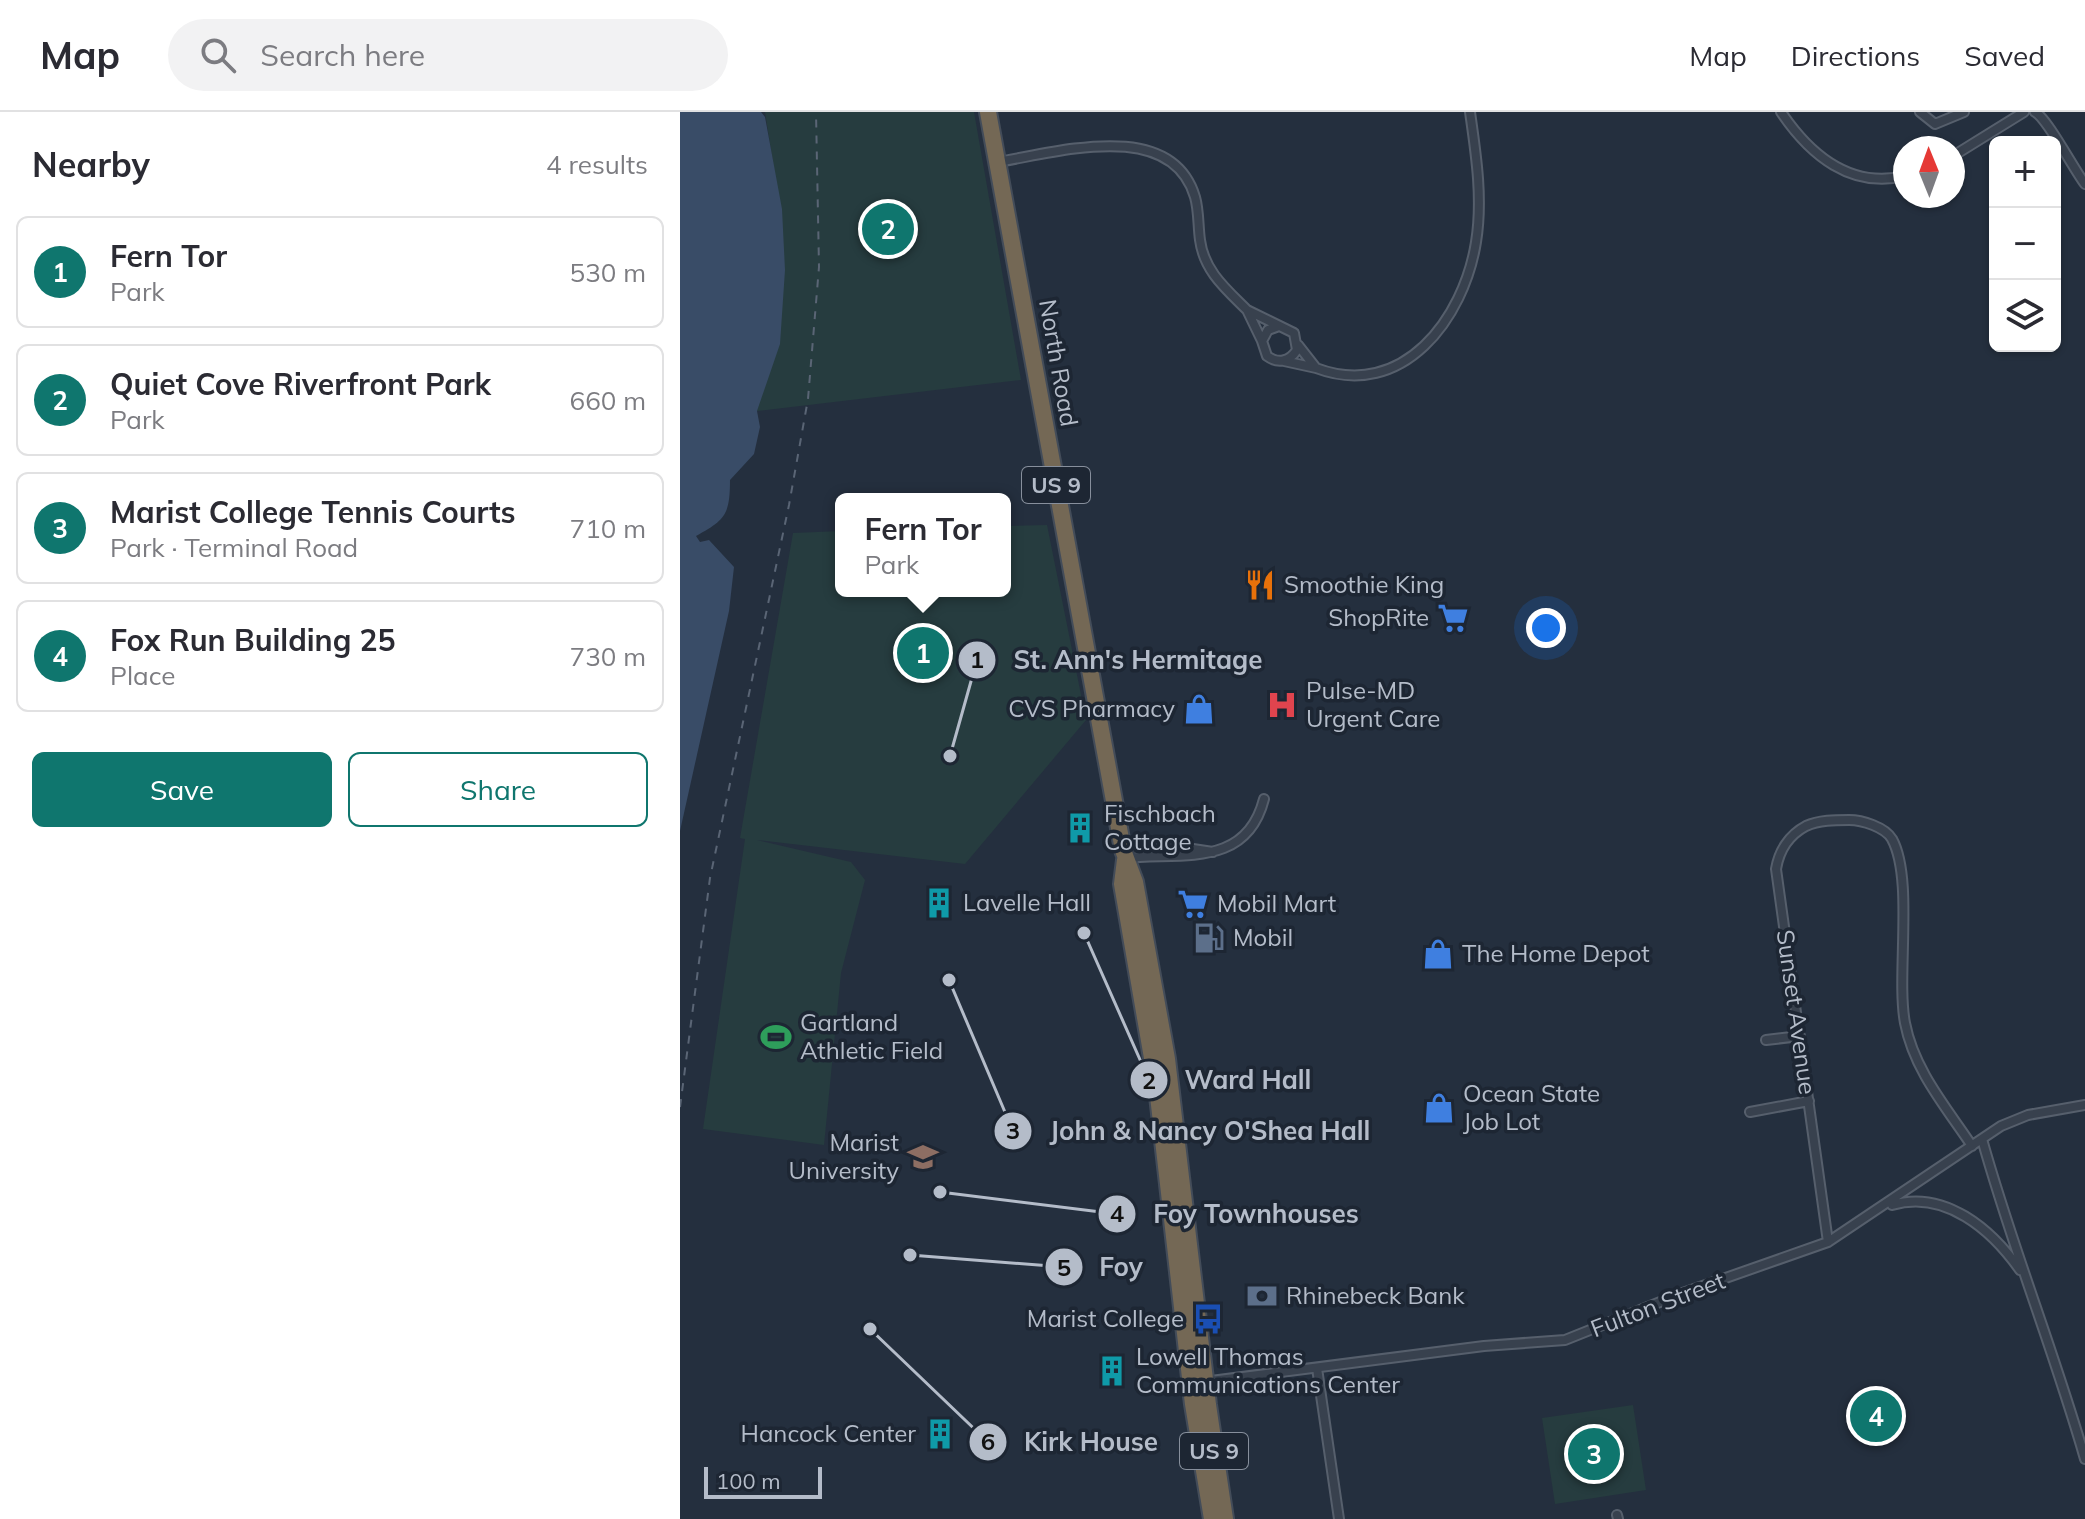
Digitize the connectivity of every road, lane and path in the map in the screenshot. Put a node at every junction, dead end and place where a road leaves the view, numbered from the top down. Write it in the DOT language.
graph roads {
  1 [pos="988,112"];
  2 [pos="1470,112"];
  3 [pos="1781,112"];
  4 [pos="1920,112"];
  5 [pos="1964,112"];
  6 [pos="2024,112"];
  7 [pos="2035,112"];
  8 [pos="1965,149"];
  9 [pos="997,162"];
  10 [pos="1893,178"];
  11 [pos="2085,184"];
  12 [pos="1247,310"];
  13 [pos="1279,326"];
  14 [pos="1262,341"];
  15 [pos="1298,345"];
  16 [pos="1284,361"];
  17 [pos="1316,368"];
  18 [pos="1264,799"];
  19 [pos="1124,854"];
  20 [pos="1800,1036"];
  21 [pos="1766,1040"];
  22 [pos="1809,1101"];
  23 [pos="2085,1105"];
  24 [pos="1750,1112"];
  25 [pos="1982,1139"];
  26 [pos="1972,1146"];
  27 [pos="1877,1212"];
  28 [pos="1828,1242"];
  29 [pos="2033,1292"];
  30 [pos="1317,1368"];
  31 [pos="1198,1383"];
  32 [pos="2085,1459"];
  33 [pos="1212,1519"];
  34 [pos="1225,1519"];
  35 [pos="1339,1519"];
  1 -- 9 [label="highway, North Road / US 9"];
  2 -- 17 [label="street"];
  3 -- 10 [label="street"];
  4 -- 5 [label="street"];
  6 -- 8 [label="street"];
  7 -- 11 [label="street"];
  9 -- 12 [label="street"];
  9 -- 19 [label="highway, North Road / US 9"];
  12 -- 13 [label="street"];
  12 -- 14 [label="street"];
  13 -- 14 [label="street"];
  13 -- 15 [label="street"];
  14 -- 16 [label="street"];
  15 -- 16 [label="street"];
  15 -- 17 [label="street"];
  16 -- 17 [label="street"];
  18 -- 19 [label="street"];
  19 -- 31 [label="highway, North Road / US 9"];
  20 -- 21 [label="street"];
  20 -- 22 [label="street, Sunset Avenue"];
  20 -- 26 [label="street, Sunset Avenue"];
  22 -- 24 [label="street"];
  22 -- 28 [label="street, Sunset Avenue"];
  23 -- 25 [label="street, Fulton Street"];
  25 -- 26 [label="street, Fulton Street"];
  25 -- 29 [label="street"];
  26 -- 27 [label="street, Fulton Street"];
  27 -- 28 [label="street, Fulton Street"];
  27 -- 29 [label="street"];
  28 -- 30 [label="street, Fulton Street"];
  29 -- 32 [label="street"];
  30 -- 31 [label="street, Fulton Street"];
  30 -- 35 [label="street"];
  31 -- 33 [label="highway, North Road / US 9"];
  31 -- 34 [label="highway, North Road / US 9"];
}
